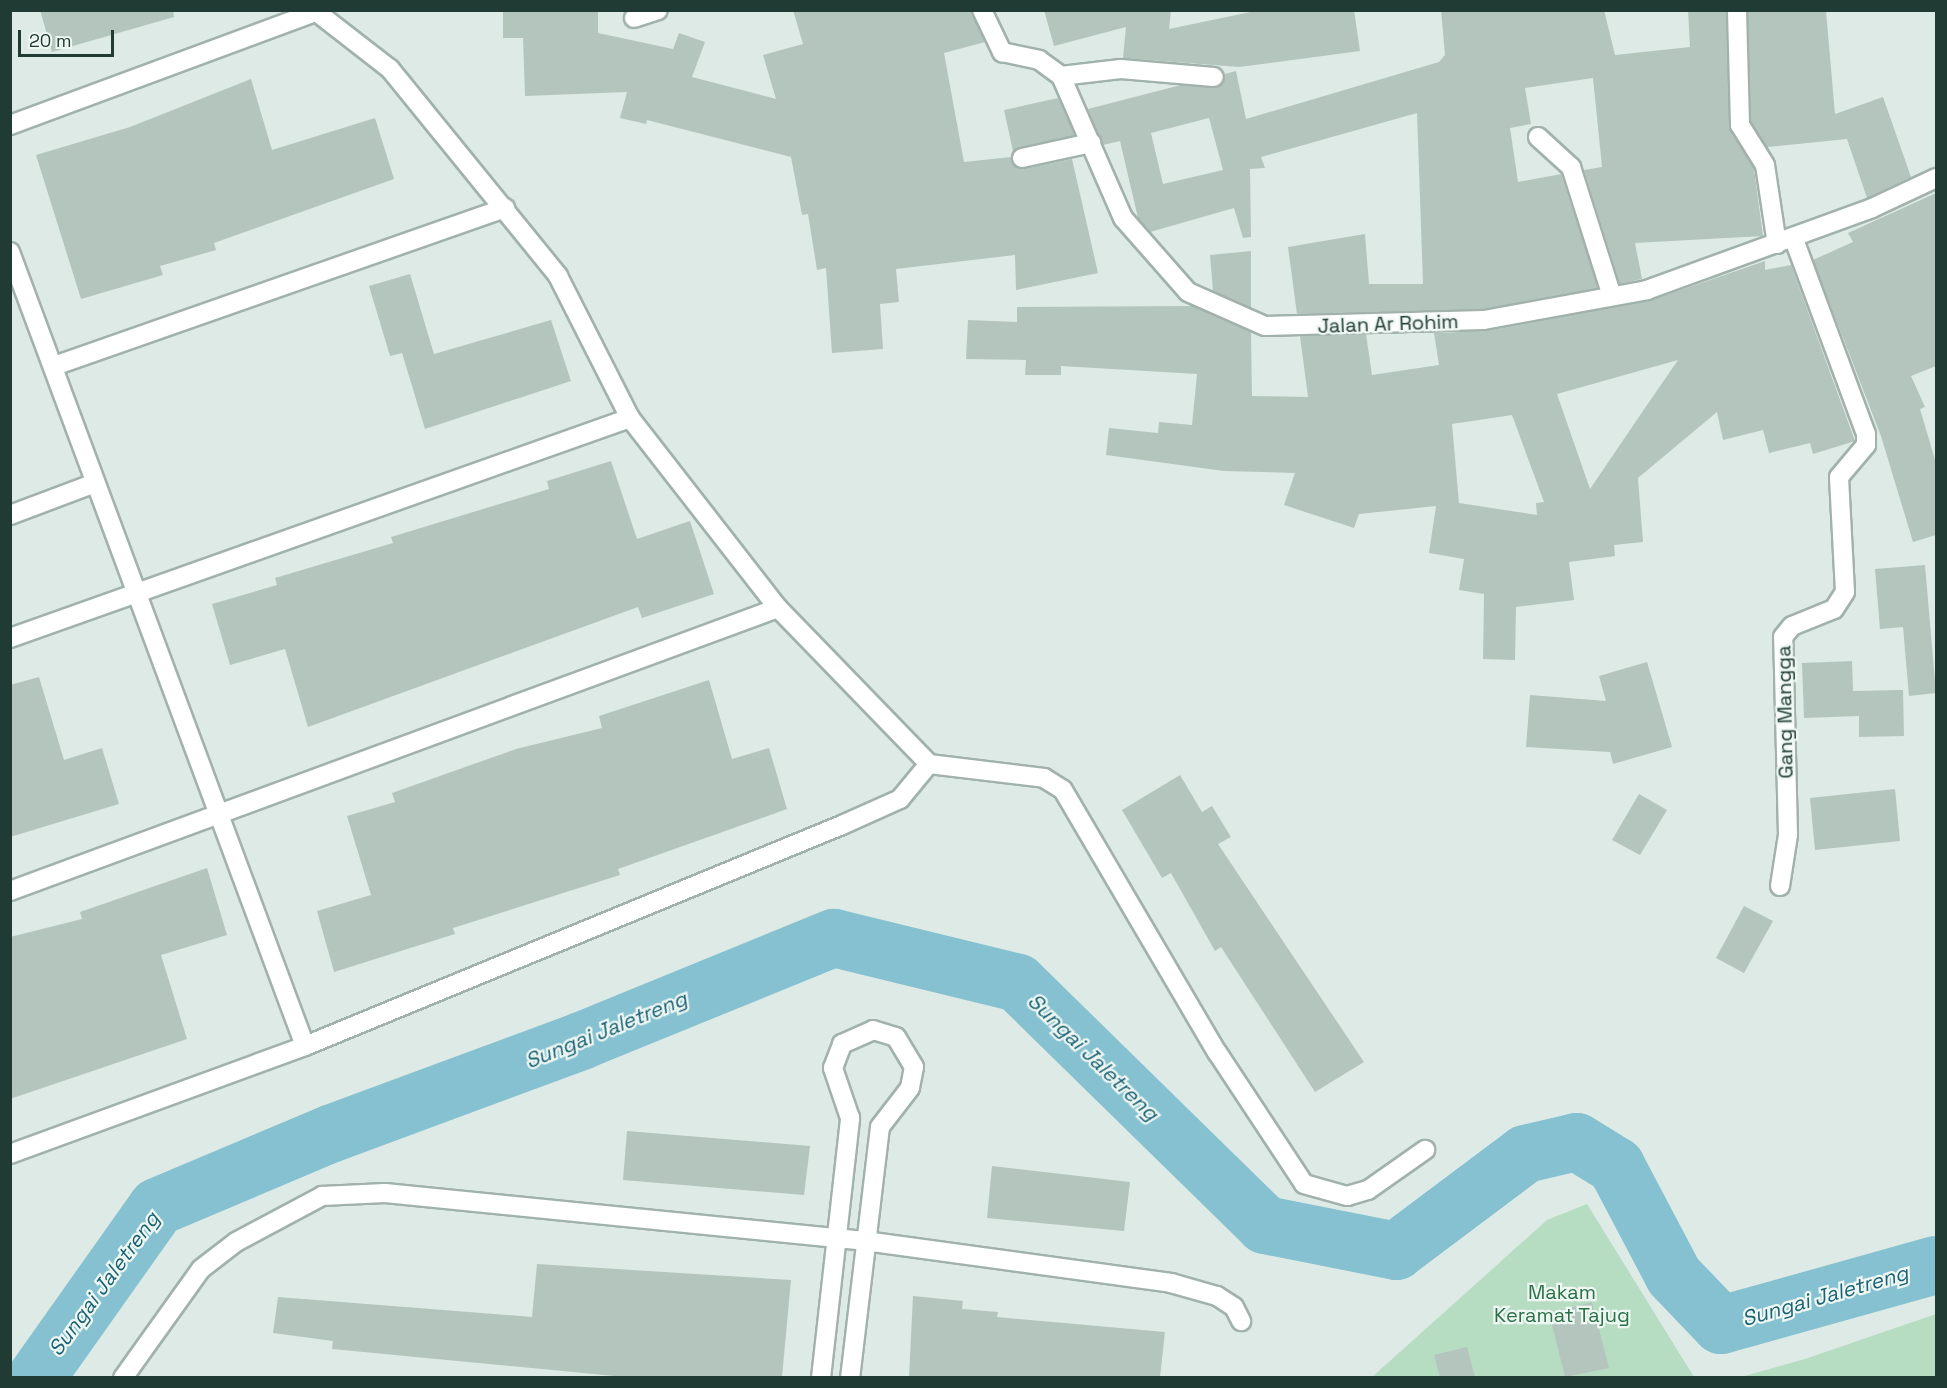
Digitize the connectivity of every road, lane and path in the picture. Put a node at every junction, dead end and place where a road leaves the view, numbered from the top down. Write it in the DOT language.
graph roads {
  1 [pos="658,10"];
  2 [pos="982,10"];
  3 [pos="1737,10"];
  4 [pos="315,11"];
  5 [pos="634,18"];
  6 [pos="1061,76"];
  7 [pos="1214,77"];
  8 [pos="10,125"];
  9 [pos="1538,137"];
  10 [pos="1090,143"];
  11 [pos="1022,158"];
  12 [pos="1936,178"];
  13 [pos="505,208"];
  14 [pos="1785,240"];
  15 [pos="10,252"];
  16 [pos="1612,296"];
  17 [pos="54,366"];
  18 [pos="630,418"];
  19 [pos="95,483"];
  20 [pos="10,515"];
  21 [pos="135,595"];
  22 [pos="778,608"];
  23 [pos="10,638"];
  24 [pos="929,764"];
  25 [pos="221,813"];
  26 [pos="1780,886"];
  27 [pos="10,891"];
  28 [pos="305,1046"];
  29 [pos="1425,1150"];
  30 [pos="10,1154"];
  31 [pos="835,1237"];
  32 [pos="865,1241"];
  33 [pos="1241,1321"];
  34 [pos="123,1377"];
  35 [pos="821,1377"];
  36 [pos="850,1377"];
  1 -- 5 [label="street"];
  2 -- 6 [label="street"];
  3 -- 14 [label="street"];
  4 -- 8 [label="street"];
  4 -- 13 [label="street"];
  6 -- 7 [label="street"];
  6 -- 10 [label="street, Jalan Ar Rohim"];
  9 -- 16 [label="street"];
  10 -- 11 [label="street"];
  10 -- 16 [label="street, Jalan Ar Rohim"];
  12 -- 14 [label="street, Jalan Ar Rohim"];
  13 -- 17 [label="street"];
  13 -- 18 [label="street"];
  14 -- 16 [label="street, Jalan Ar Rohim"];
  14 -- 26 [label="street, Gang Mangga"];
  15 -- 17 [label="street"];
  17 -- 19 [label="street"];
  18 -- 21 [label="street"];
  18 -- 22 [label="street"];
  19 -- 20 [label="street"];
  19 -- 21 [label="street"];
  21 -- 23 [label="street"];
  21 -- 25 [label="street"];
  22 -- 24 [label="street"];
  22 -- 25 [label="street"];
  24 -- 28 [label="street"];
  24 -- 29 [label="street"];
  25 -- 27 [label="street"];
  25 -- 28 [label="street"];
  28 -- 30 [label="street"];
  31 -- 32 [label="street"];
  31 -- 32 [label="street"];
  31 -- 34 [label="street"];
  31 -- 35 [label="street"];
  32 -- 33 [label="street"];
  32 -- 36 [label="street"];
}
